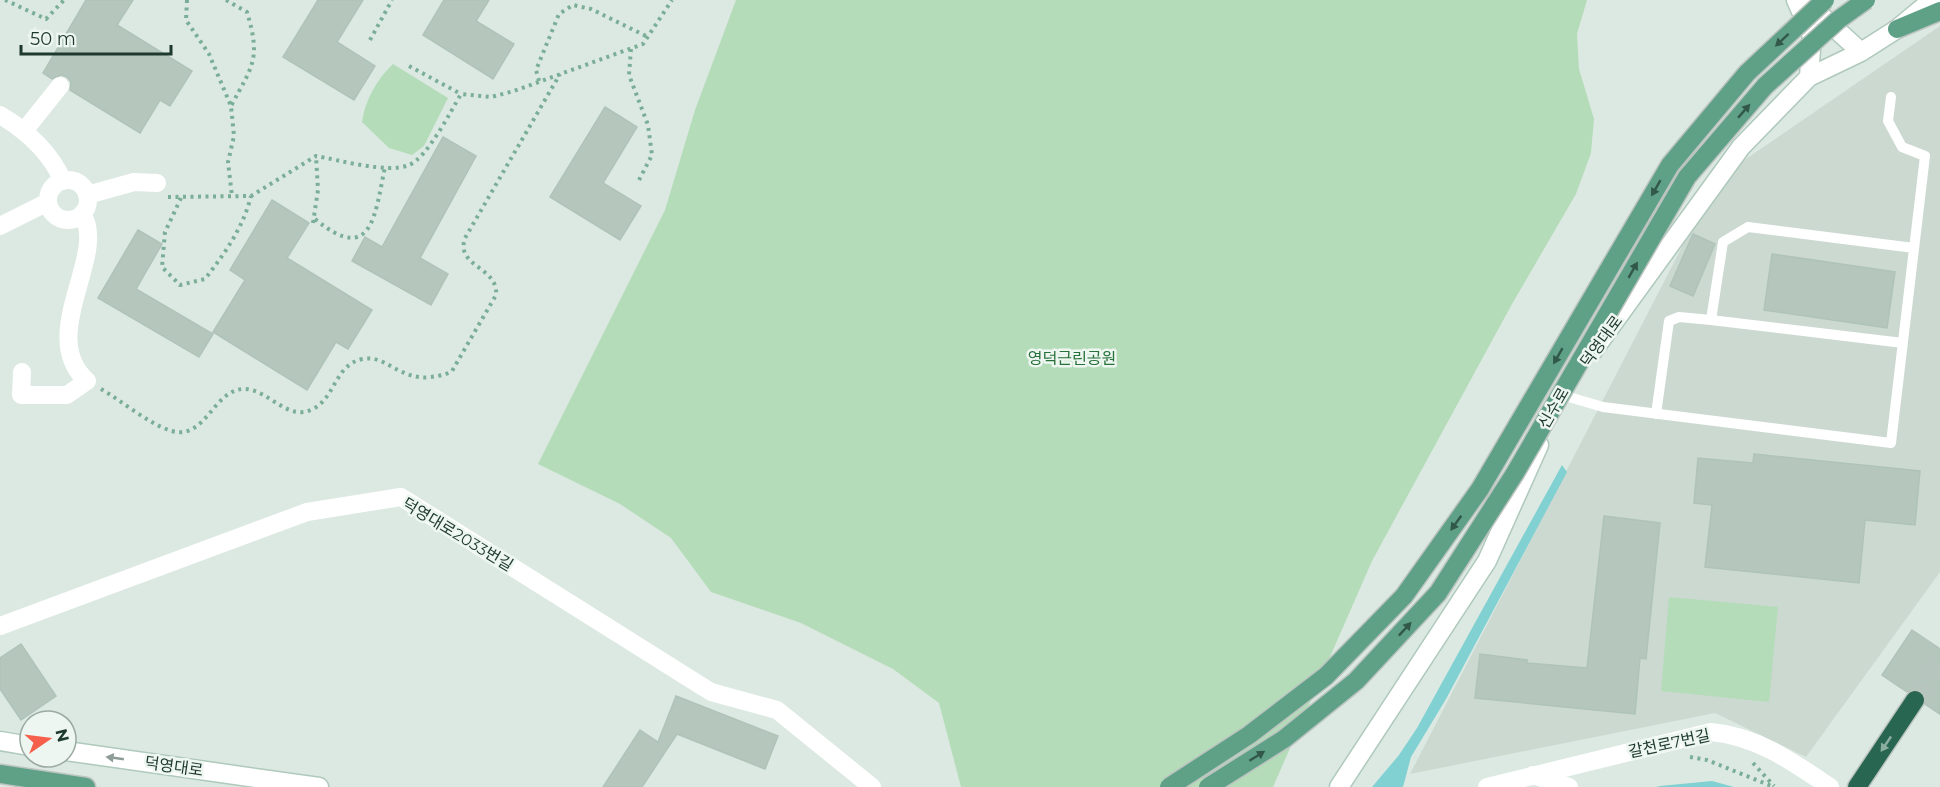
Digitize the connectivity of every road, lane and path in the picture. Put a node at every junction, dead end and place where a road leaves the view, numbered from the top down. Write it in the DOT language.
graph roads {
  1 [pos="5,0"];
  2 [pos="64,0"];
  3 [pos="187,0"];
  4 [pos="226,0"];
  5 [pos="392,0"];
  6 [pos="672,0"];
  7 [pos="1796,0"];
  8 [pos="1804,0"];
  9 [pos="1825,0"];
  10 [pos="1866,0"];
  11 [pos="1932,0"];
  12 [pos="1940,11"];
  13 [pos="1898,29"];
  14 [pos="648,37"];
  15 [pos="370,40"];
  16 [pos="631,49"];
  17 [pos="1861,52"];
  18 [pos="409,66"];
  19 [pos="561,74"];
  20 [pos="1809,77"];
  21 [pos="539,81"];
  22 [pos="60,86"];
  23 [pos="461,94"];
  24 [pos="1891,97"];
  25 [pos="231,106"];
  26 [pos="0,114"];
  27 [pos="24,131"];
  28 [pos="316,156"];
  29 [pos="385,167"];
  30 [pos="63,181"];
  31 [pos="638,182"];
  32 [pos="157,183"];
  33 [pos="87,195"];
  34 [pos="232,196"];
  35 [pos="250,196"];
  36 [pos="182,198"];
  37 [pos="48,202"];
  38 [pos="82,214"];
  39 [pos="0,226"];
  40 [pos="1914,248"];
  41 [pos="1711,320"];
  42 [pos="1903,343"];
  43 [pos="22,372"];
  44 [pos="87,381"];
  45 [pos="1562,395"];
  46 [pos="1656,414"];
  47 [pos="0,626"];
  48 [pos="1915,700"];
  49 [pos="0,741"];
  50 [pos="18,744"];
  51 [pos="78,753"];
  52 [pos="1687,756"];
  53 [pos="0,774"];
  54 [pos="1533,775"];
  55 [pos="78,786"];
  56 [pos="319,787"];
  57 [pos="872,787"];
  58 [pos="1169,787"];
  59 [pos="1208,787"];
  60 [pos="1340,787"];
  61 [pos="1487,787"];
  62 [pos="1569,787"];
  63 [pos="1773,787"];
  64 [pos="1830,787"];
  65 [pos="1857,787"];
  1 -- 2 [label="path"];
  3 -- 25 [label="path"];
  4 -- 25 [label="path"];
  5 -- 15 [label="path"];
  6 -- 14 [label="path"];
  7 -- 20 [label="street"];
  8 -- 17 [label="street"];
  9 -- 58 [label="main road, 신수로, one-way, bridge"];
  59 -- 10 [label="main road, 신수로, one-way, bridge"];
  11 -- 13 [label="street, 덕영대로"];
  12 -- 13 [label="main road"];
  13 -- 17 [label="street, 덕영대로"];
  14 -- 16 [label="path"];
  14 -- 21 [label="path"];
  16 -- 19 [label="path"];
  16 -- 31 [label="path"];
  17 -- 20 [label="street, 덕영대로"];
  18 -- 23 [label="path"];
  19 -- 21 [label="path"];
  19 -- 44 [label="path"];
  20 -- 45 [label="street, 덕영대로"];
  21 -- 23 [label="path"];
  22 -- 27 [label="street"];
  23 -- 29 [label="path"];
  24 -- 40 [label="lane"];
  25 -- 34 [label="path"];
  26 -- 27 [label="street"];
  27 -- 30 [label="street"];
  28 -- 29 [label="path"];
  28 -- 29 [label="path"];
  28 -- 35 [label="path"];
  30 -- 33 [label="street"];
  30 -- 37 [label="street"];
  32 -- 33 [label="street"];
  32 -- 36 [label="path"];
  33 -- 38 [label="street"];
  34 -- 35 [label="path"];
  34 -- 36 [label="path"];
  35 -- 36 [label="path"];
  37 -- 38 [label="street"];
  37 -- 39 [label="street"];
  38 -- 44 [label="street"];
  40 -- 41 [label="lane"];
  40 -- 42 [label="lane"];
  41 -- 42 [label="lane"];
  41 -- 46 [label="lane"];
  42 -- 46 [label="lane"];
  43 -- 44 [label="street"];
  45 -- 46 [label="lane"];
  45 -- 60 [label="street, 덕영대로"];
  47 -- 57 [label="street, 덕영대로2033번길"];
  48 -- 65 [label="highway, one-way"];
  49 -- 50 [label="street"];
  56 -- 51 [label="street, 덕영대로, one-way"];
  52 -- 63 [label="path"];
  53 -- 55 [label="main road"];
  54 -- 61 [label="street, 갈천로7번길"];
  54 -- 62 [label="street"];
  54 -- 64 [label="street, 갈천로7번길"];
}
